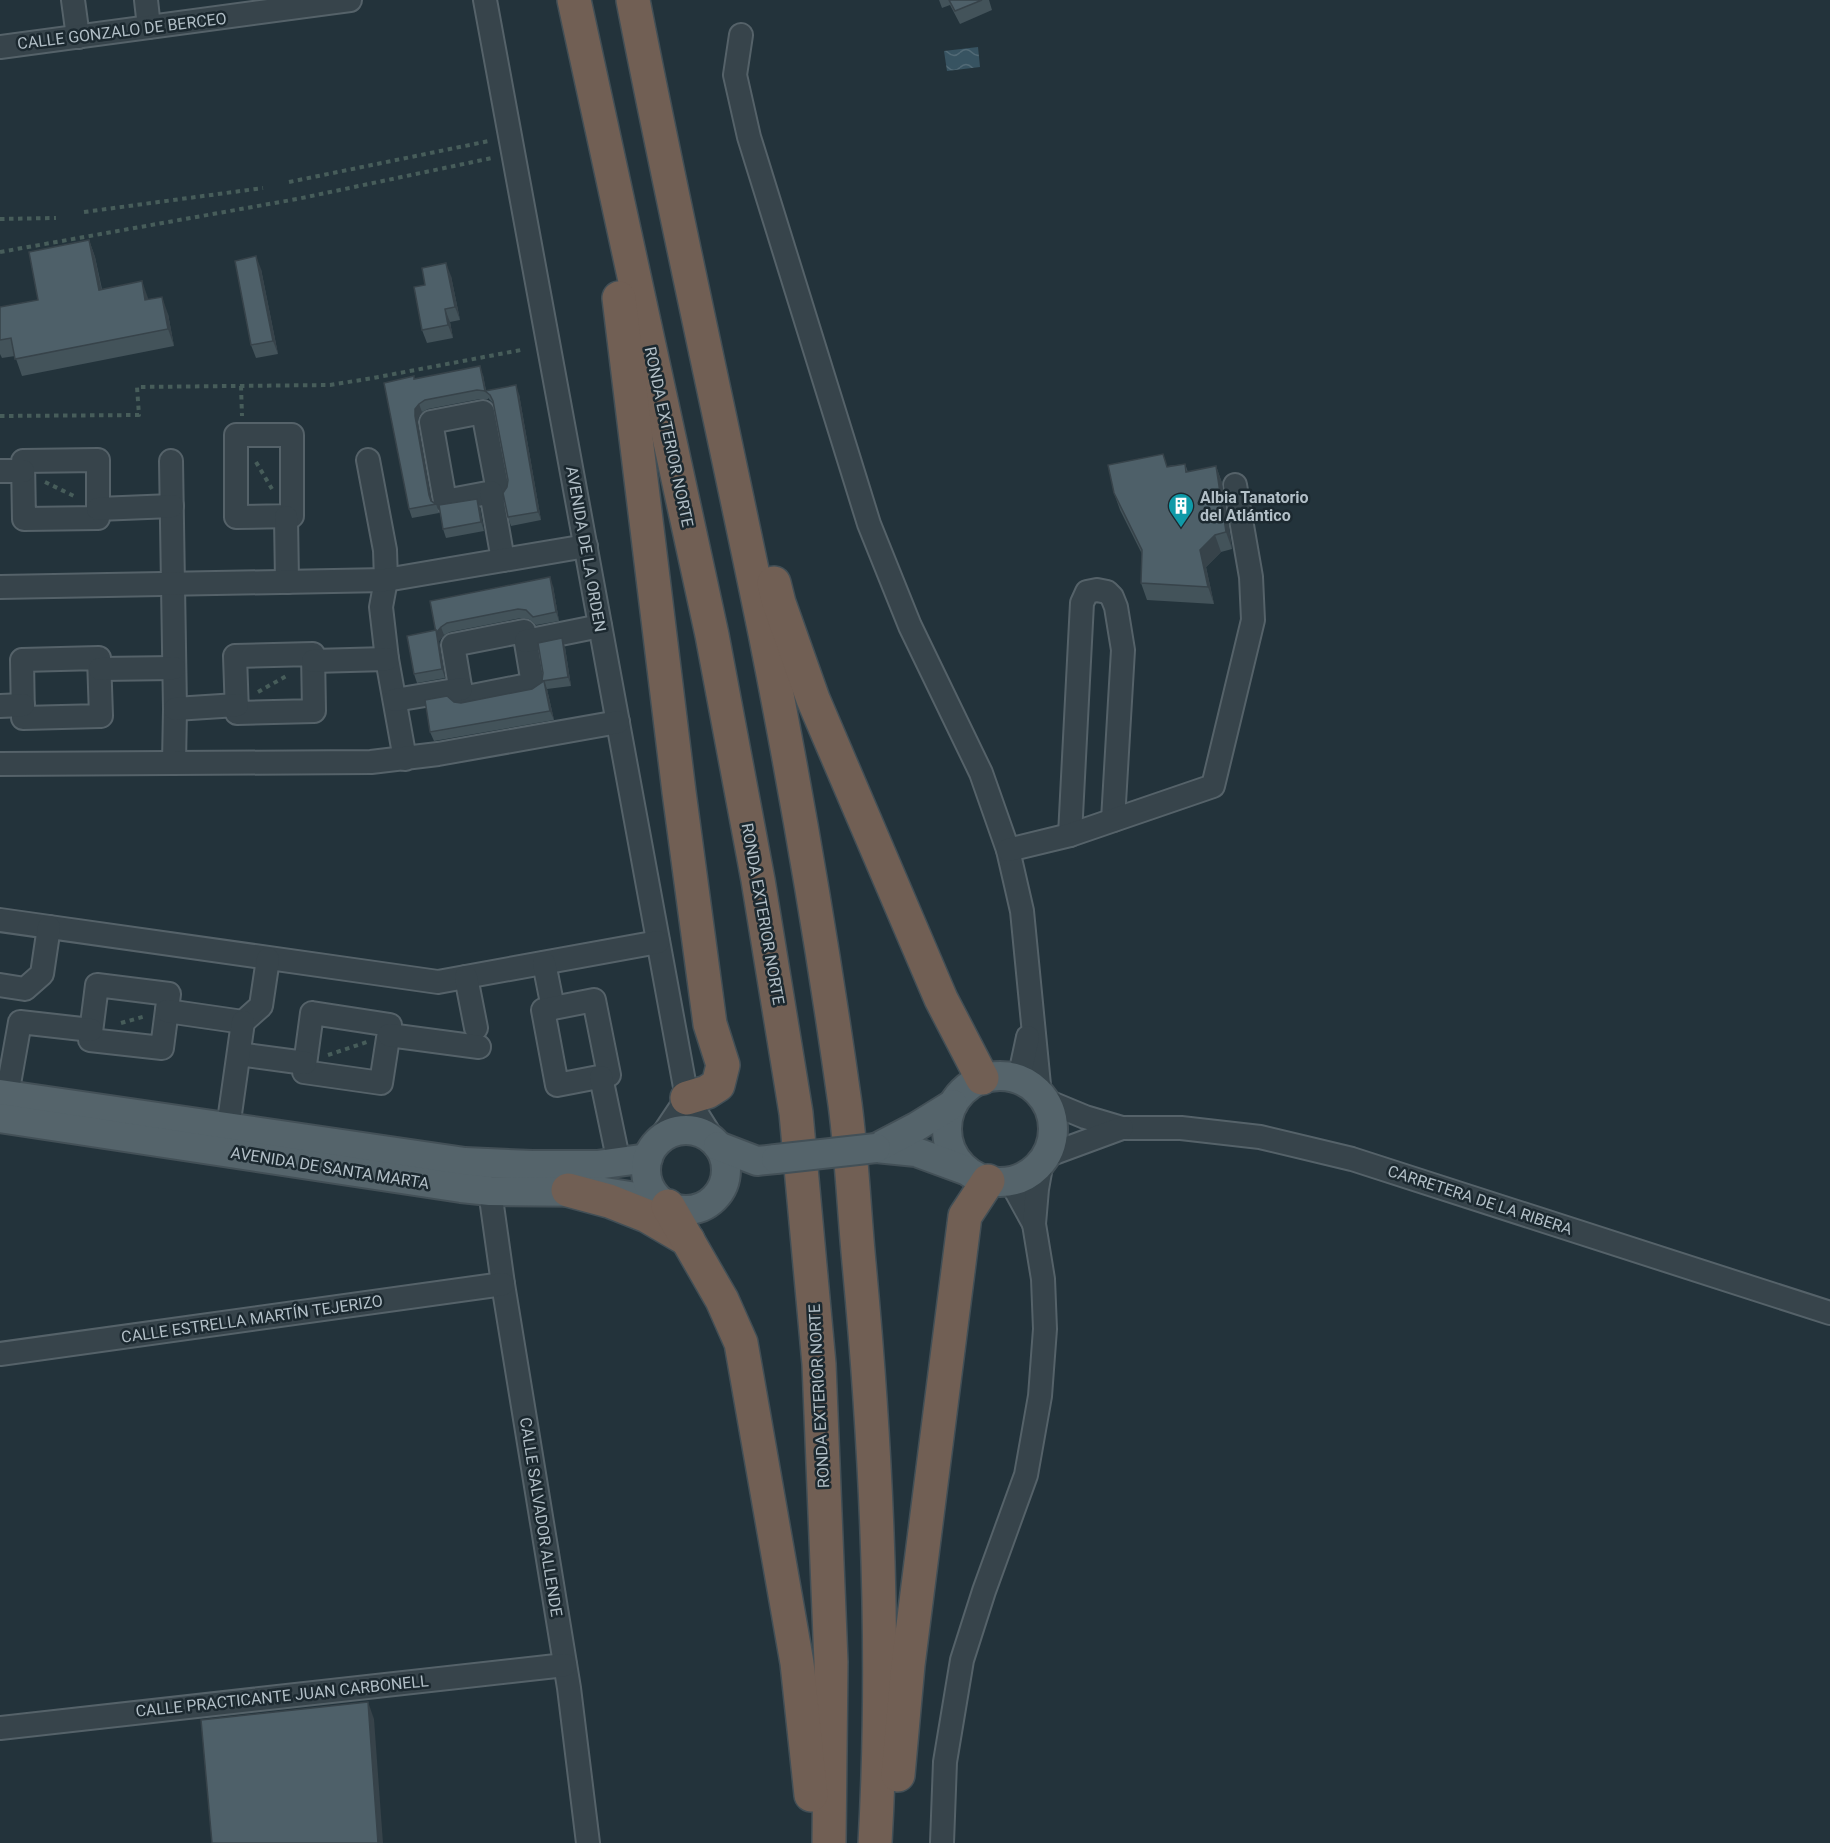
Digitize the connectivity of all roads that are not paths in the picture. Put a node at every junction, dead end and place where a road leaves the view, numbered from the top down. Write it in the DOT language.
graph roads {
  1 [pos="73,0"];
  2 [pos="146,0"];
  3 [pos="350,0"];
  4 [pos="485,0"];
  5 [pos="574,0"];
  6 [pos="633,0"];
  7 [pos="275,5"];
  8 [pos="150,27"];
  9 [pos="741,35"];
  10 [pos="78,37"];
  11 [pos="0,47"];
  12 [pos="595,103"];
  13 [pos="696,306"];
  14 [pos="368,460"];
  15 [pos="171,461"];
  16 [pos="0,471"];
  17 [pos="23,471"];
  18 [pos="1235,485"];
  19 [pos="491,492"];
  20 [pos="172,506"];
  21 [pos="98,509"];
  22 [pos="286,516"];
  23 [pos="586,546"];
  24 [pos="503,560"];
  25 [pos="386,580"];
  26 [pos="287,582"];
  27 [pos="173,584"];
  28 [pos="0,587"];
  29 [pos="600,626"];
  30 [pos="526,641"];
  31 [pos="387,659"];
  32 [pos="313,661"];
  33 [pos="174,668"];
  34 [pos="100,669"];
  35 [pos="461,690"];
  36 [pos="395,700"];
  37 [pos="23,705"];
  38 [pos="237,705"];
  39 [pos="0,706"];
  40 [pos="175,708"];
  41 [pos="618,722"];
  42 [pos="405,759"];
  43 [pos="174,763"];
  44 [pos="0,764"];
  45 [pos="1113,820"];
  46 [pos="1070,835"];
  47 [pos="1008,850"];
  48 [pos="0,920"];
  49 [pos="49,927"];
  50 [pos="658,942"];
  51 [pos="268,959"];
  52 [pos="544,963"];
  53 [pos="466,977"];
  54 [pos="0,985"];
  55 [pos="553,1008"];
  56 [pos="167,1011"];
  57 [pos="243,1022"];
  58 [pos="91,1030"];
  59 [pos="389,1035"];
  60 [pos="239,1054"];
  61 [pos="305,1063"];
  62 [pos="601,1077"];
  63 [pos="982,1078"];
  64 [pos="1034,1091"];
  65 [pos="687,1098"];
  66 [pos="2,1103"];
  67 [pos="953,1104"];
  68 [pos="228,1128"];
  69 [pos="1122,1128"];
  70 [pos="716,1143"];
  71 [pos="876,1148"];
  72 [pos="653,1150"];
  73 [pos="1044,1159"];
  74 [pos="766,1160"];
  75 [pos="619,1163"];
  76 [pos="988,1178"];
  77 [pos="724,1183"];
  78 [pos="490,1191"];
  79 [pos="568,1191"];
  80 [pos="664,1203"];
  81 [pos="1034,1224"];
  82 [pos="688,1240"];
  83 [pos="503,1284"];
  84 [pos="1830,1313"];
  85 [pos="0,1354"];
  86 [pos="565,1665"];
  87 [pos="0,1728"];
  88 [pos="943,1842"];
  89 [pos="588,1843"];
  90 [pos="811,1843"];
  91 [pos="829,1843"];
  92 [pos="875,1843"];
  93 [pos="892,1843"];
  1 -- 10 [label="street"];
  2 -- 8 [label="street"];
  3 -- 7 [label="street, CALLE GONZALO DE BERCEO"];
  4 -- 23 [label="street, AVENIDA DE LA ORDEN"];
  5 -- 12 [label="highway, RONDA EXTERIOR NORTE"];
  6 -- 13 [label="highway"];
  7 -- 8 [label="street, CALLE GONZALO DE BERCEO"];
  8 -- 10 [label="street, CALLE GONZALO DE BERCEO"];
  9 -- 47 [label="street"];
  10 -- 11 [label="street, CALLE GONZALO DE BERCEO"];
  12 -- 65 [label="highway"];
  12 -- 91 [label="highway, RONDA EXTERIOR NORTE"];
  13 -- 63 [label="highway"];
  13 -- 92 [label="highway"];
  14 -- 25 [label="street"];
  15 -- 20 [label="street"];
  16 -- 17 [label="street"];
  17 -- 21 [label="street"];
  17 -- 21 [label="street"];
  18 -- 45 [label="street"];
  19 -- 24 [label="street"];
  20 -- 21 [label="street"];
  20 -- 27 [label="street"];
  22 -- 26 [label="street"];
  23 -- 24 [label="street"];
  23 -- 29 [label="street, AVENIDA DE LA ORDEN"];
  24 -- 25 [label="street"];
  25 -- 26 [label="street"];
  25 -- 31 [label="street"];
  26 -- 27 [label="street"];
  27 -- 28 [label="street"];
  27 -- 33 [label="street"];
  29 -- 30 [label="street"];
  29 -- 41 [label="street, AVENIDA DE LA ORDEN"];
  30 -- 35 [label="street"];
  30 -- 35 [label="street"];
  31 -- 32 [label="street"];
  31 -- 36 [label="street"];
  32 -- 38 [label="street"];
  32 -- 38 [label="street"];
  33 -- 34 [label="street"];
  33 -- 40 [label="street"];
  34 -- 37 [label="street"];
  34 -- 37 [label="street"];
  35 -- 36 [label="street"];
  36 -- 42 [label="street"];
  37 -- 39 [label="street"];
  38 -- 40 [label="street"];
  40 -- 43 [label="street"];
  41 -- 42 [label="street"];
  41 -- 50 [label="street, AVENIDA DE LA ORDEN"];
  42 -- 43 [label="street"];
  43 -- 44 [label="street"];
  45 -- 46 [label="street"];
  45 -- 46 [label="street"];
  46 -- 47 [label="street"];
  47 -- 64 [label="street"];
  48 -- 49 [label="street"];
  49 -- 51 [label="street"];
  49 -- 54 [label="street"];
  50 -- 52 [label="street"];
  50 -- 65 [label="street, AVENIDA DE LA ORDEN"];
  51 -- 53 [label="street"];
  51 -- 57 [label="street"];
  52 -- 53 [label="street"];
  52 -- 55 [label="street"];
  53 -- 59 [label="street"];
  55 -- 62 [label="street"];
  55 -- 62 [label="street"];
  56 -- 57 [label="street"];
  56 -- 58 [label="street"];
  56 -- 58 [label="street"];
  57 -- 60 [label="street"];
  58 -- 66 [label="street"];
  59 -- 61 [label="street"];
  59 -- 61 [label="street"];
  60 -- 61 [label="street"];
  60 -- 68 [label="street"];
  62 -- 75 [label="street"];
  63 -- 64 [label="main road"];
  63 -- 67 [label="main road"];
  64 -- 69 [label="street"];
  64 -- 73 [label="main road"];
  65 -- 70 [label="street, AVENIDA DE LA ORDEN"];
  65 -- 72 [label="street"];
  66 -- 68 [label="main road, AVENIDA DE SANTA MARTA"];
  66 -- 78 [label="main road, AVENIDA DE SANTA MARTA"];
  67 -- 71 [label="main road"];
  67 -- 76 [label="main road"];
  68 -- 75 [label="main road, AVENIDA DE SANTA MARTA"];
  69 -- 73 [label="street"];
  69 -- 84 [label="street, CARRETERA DE LA RIBERA"];
  70 -- 72 [label="main road"];
  70 -- 74 [label="main road"];
  70 -- 77 [label="main road"];
  71 -- 74 [label="main road, bridge"];
  71 -- 76 [label="main road"];
  72 -- 75 [label="main road, AVENIDA DE SANTA MARTA"];
  72 -- 80 [label="main road"];
  73 -- 76 [label="main road"];
  73 -- 81 [label="street"];
  74 -- 77 [label="main road"];
  76 -- 81 [label="street"];
  76 -- 93 [label="highway"];
  77 -- 80 [label="main road"];
  78 -- 79 [label="main road, AVENIDA DE SANTA MARTA"];
  78 -- 83 [label="street, CALLE SALVADOR ALLENDE"];
  79 -- 80 [label="main road, AVENIDA DE SANTA MARTA"];
  79 -- 82 [label="highway"];
  80 -- 82 [label="highway"];
  81 -- 88 [label="street"];
  82 -- 90 [label="highway"];
  83 -- 85 [label="street, CALLE ESTRELLA MARTÍN TEJERIZO"];
  83 -- 86 [label="street, CALLE SALVADOR ALLENDE"];
  86 -- 87 [label="street, CALLE PRACTICANTE JUAN CARBONELL"];
  86 -- 89 [label="street, CALLE SALVADOR ALLENDE"];
}
